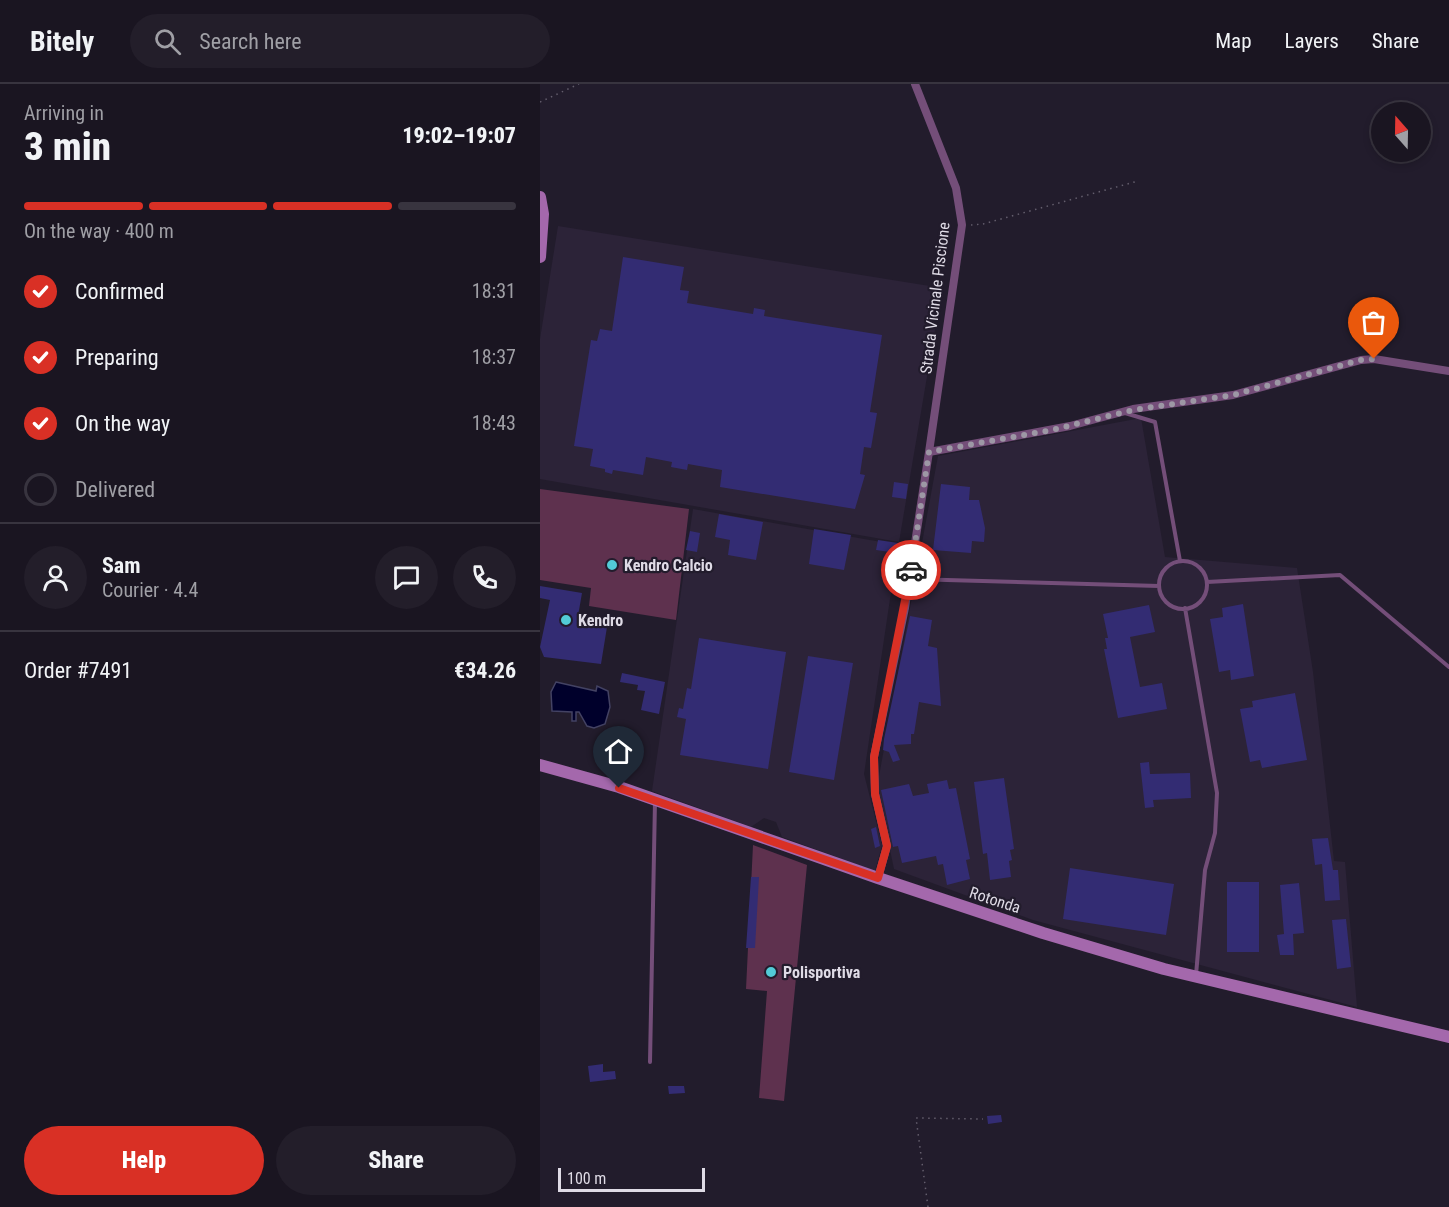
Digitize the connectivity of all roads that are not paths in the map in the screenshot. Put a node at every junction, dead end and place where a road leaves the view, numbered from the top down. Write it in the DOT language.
graph roads {
  1 [pos="915,84"];
  2 [pos="540,197"];
  3 [pos="540,257"];
  4 [pos="1449,371"];
  5 [pos="1123,412"];
  6 [pos="929,452"];
  7 [pos="1180,561"];
  8 [pos="910,579"];
  9 [pos="1207,582"];
  10 [pos="1159,586"];
  11 [pos="1185,609"];
  12 [pos="1449,667"];
  13 [pos="540,765"];
  14 [pos="655,801"];
  15 [pos="878,878"];
  16 [pos="1195,977"];
  17 [pos="1449,1037"];
  18 [pos="650,1062"];
  1 -- 6 [label="street, Strada Vicinale Piscione"];
  2 -- 3 [label="main road"];
  4 -- 5 [label="street"];
  5 -- 6 [label="street"];
  5 -- 7 [label="lane"];
  6 -- 8 [label="street, Strada Vicinale Piscione"];
  7 -- 9 [label="lane"];
  7 -- 10 [label="lane"];
  8 -- 10 [label="lane"];
  8 -- 15 [label="street, Strada Vicinale Piscione"];
  9 -- 11 [label="lane"];
  9 -- 12 [label="lane"];
  10 -- 11 [label="lane"];
  11 -- 16 [label="lane"];
  13 -- 14 [label="main road, Rotonda"];
  14 -- 15 [label="main road, Rotonda"];
  14 -- 18 [label="lane"];
  15 -- 16 [label="main road, Rotonda"];
  16 -- 17 [label="main road, Rotonda"];
}
